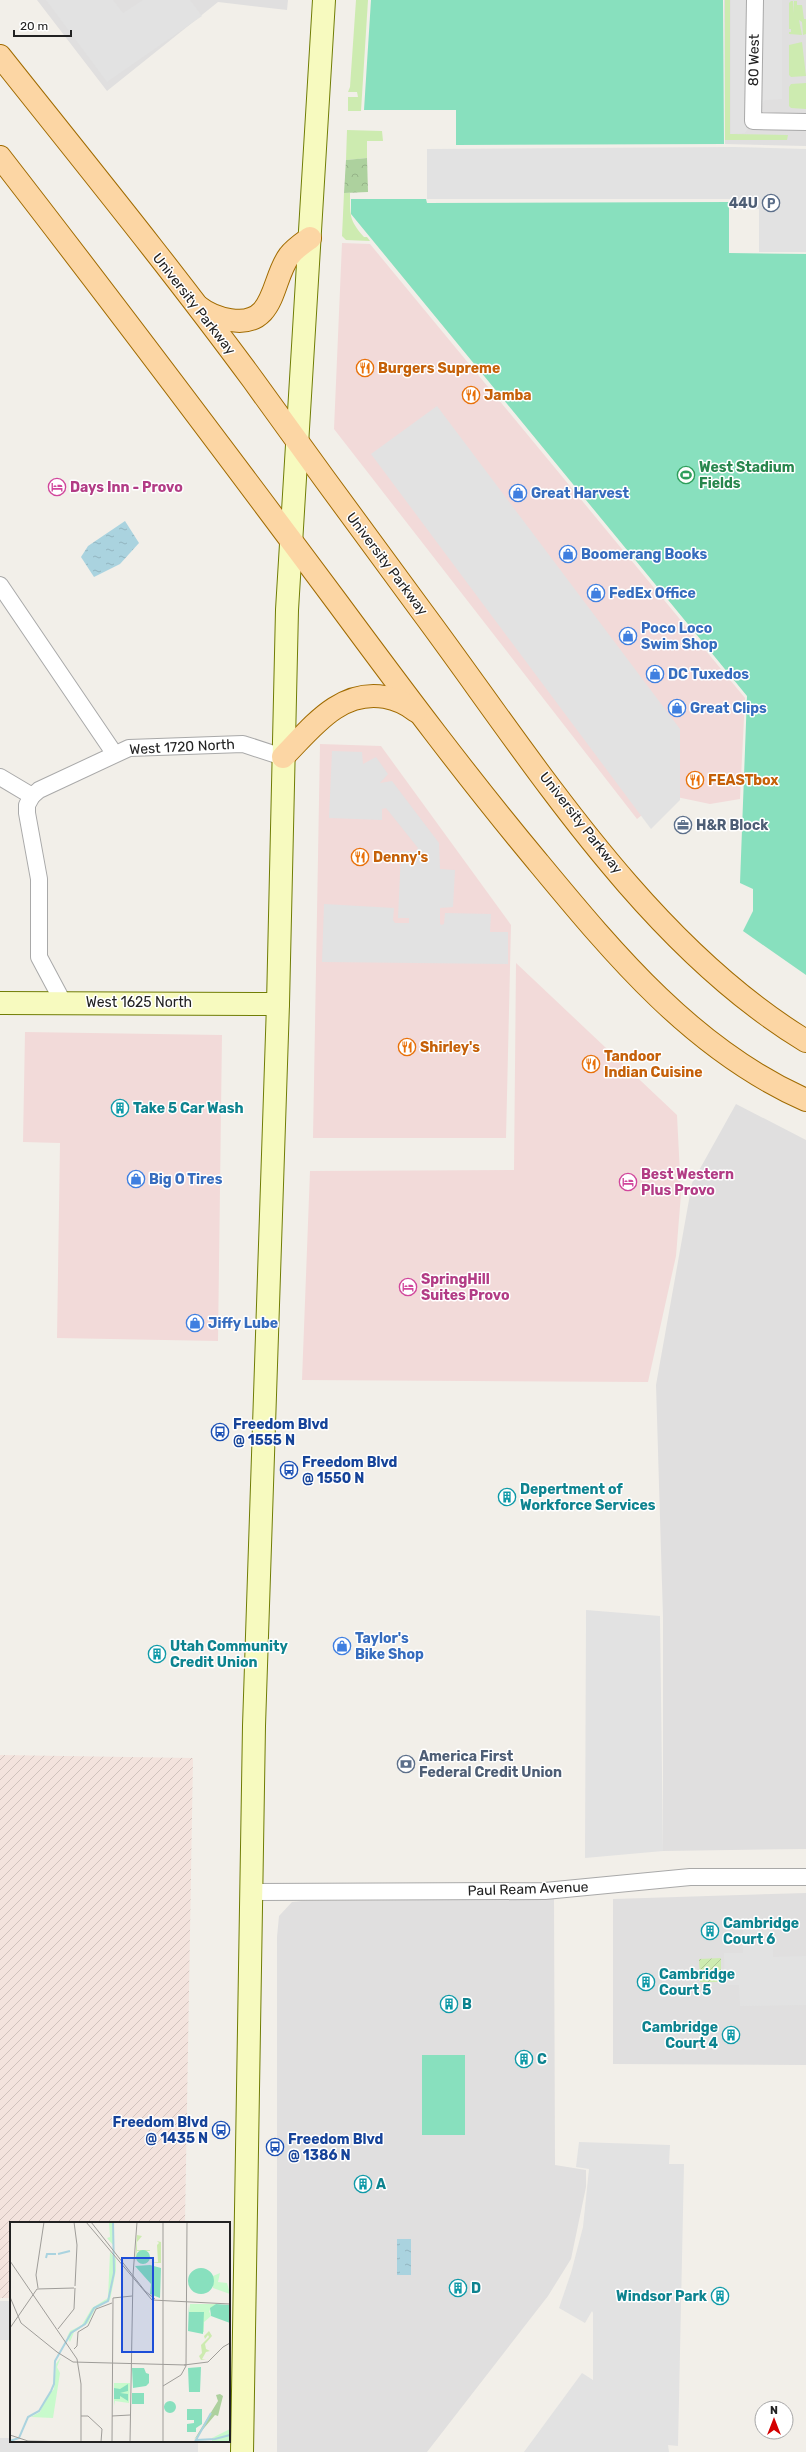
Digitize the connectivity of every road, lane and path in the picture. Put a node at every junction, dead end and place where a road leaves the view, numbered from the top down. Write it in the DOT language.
graph roads {
  1 [pos="324,0"];
  2 [pos="755,0"];
  3 [pos="0,56"];
  4 [pos="806,122"];
  5 [pos="0,157"];
  6 [pos="310,238"];
  7 [pos="192,300"];
  8 [pos="298,445"];
  9 [pos="291,541"];
  10 [pos="0,585"];
  11 [pos="423,717"];
  12 [pos="114,753"];
  13 [pos="283,757"];
  14 [pos="0,778"];
  15 [pos="32,796"];
  16 [pos="0,1002"];
  17 [pos="63,1002"];
  18 [pos="278,1004"];
  19 [pos="806,1041"];
  20 [pos="806,1100"];
  21 [pos="806,1877"];
  22 [pos="250,1892"];
  23 [pos="242,2452"];
  1 -- 6 [label="main road"];
  2 -- 4 [label="street, 80 West"];
  3 -- 7 [label="main road, University Parkway"];
  5 -- 9 [label="main road"];
  6 -- 7 [label="main road"];
  6 -- 8 [label="main road"];
  7 -- 8 [label="main road, University Parkway"];
  8 -- 9 [label="main road"];
  8 -- 19 [label="main road, University Parkway"];
  9 -- 11 [label="main road"];
  9 -- 13 [label="main road"];
  10 -- 12 [label="street"];
  11 -- 13 [label="main road"];
  11 -- 20 [label="main road"];
  12 -- 13 [label="street, West 1720 North"];
  12 -- 15 [label="street, West 1720 North"];
  13 -- 18 [label="main road"];
  14 -- 15 [label="street"];
  15 -- 17 [label="street"];
  16 -- 17 [label="main road, West 1625 North"];
  17 -- 18 [label="main road, West 1625 North"];
  18 -- 22 [label="main road"];
  21 -- 22 [label="street, Paul Ream Avenue"];
  22 -- 23 [label="main road"];
}
